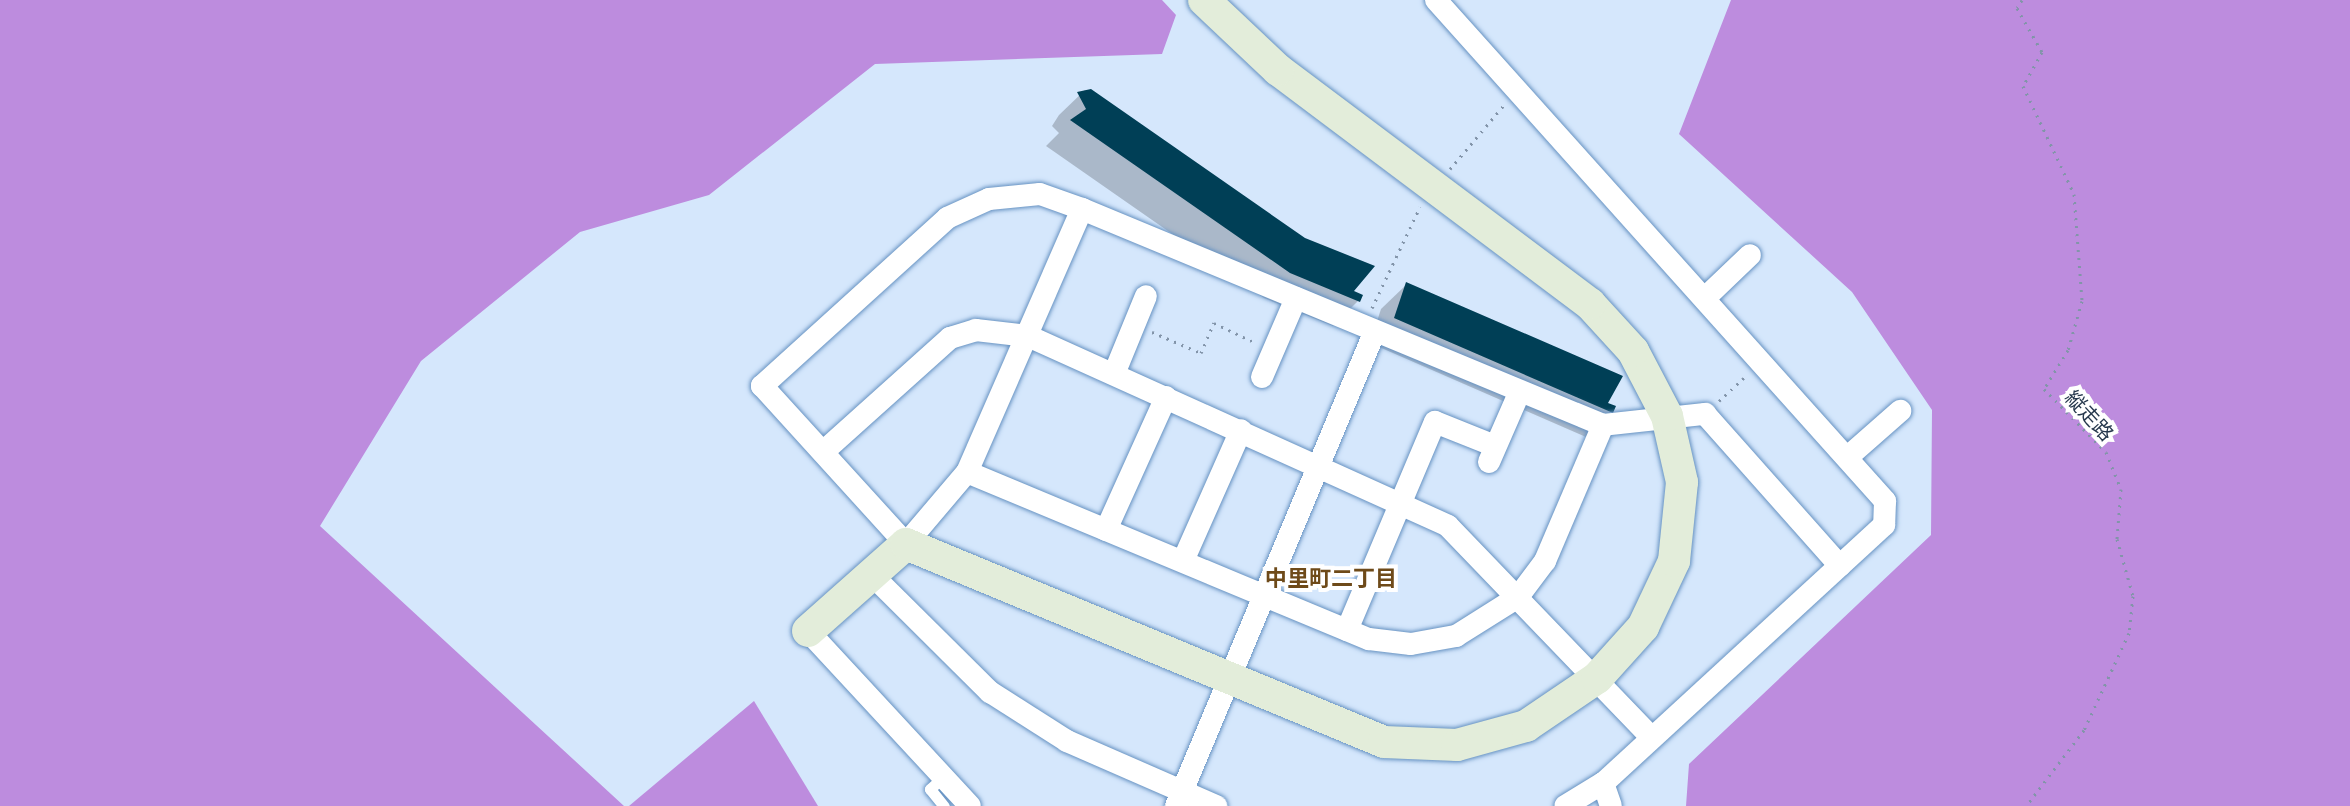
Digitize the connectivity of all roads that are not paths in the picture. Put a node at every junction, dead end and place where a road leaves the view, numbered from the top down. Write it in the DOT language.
graph roads {
  1 [pos="1204,0"];
  2 [pos="1436,0"];
  3 [pos="1082,209"];
  4 [pos="1750,255"];
  5 [pos="1146,296"];
  6 [pos="1296,298"];
  7 [pos="1705,298"];
  8 [pos="1375,331"];
  9 [pos="1028,336"];
  10 [pos="1114,374"];
  11 [pos="1262,377"];
  12 [pos="1520,391"];
  13 [pos="1166,397"];
  14 [pos="1900,411"];
  15 [pos="1667,416"];
  16 [pos="1603,425"];
  17 [pos="1241,430"];
  18 [pos="823,452"];
  19 [pos="1850,455"];
  20 [pos="1322,465"];
  21 [pos="967,472"];
  22 [pos="1402,501"];
  23 [pos="1106,530"];
  24 [pos="906,544"];
  25 [pos="1183,561"];
  26 [pos="1840,566"];
  27 [pos="871,574"];
  28 [pos="1266,596"];
  29 [pos="1518,597"];
  30 [pos="1347,630"];
  31 [pos="808,631"];
  32 [pos="1597,678"];
  33 [pos="1231,680"];
  34 [pos="1652,738"];
  35 [pos="941,779"];
  36 [pos="1603,783"];
  37 [pos="1179,799"];
  38 [pos="944,806"];
  39 [pos="970,806"];
  40 [pos="1216,806"];
  41 [pos="1565,806"];
  42 [pos="1611,806"];
  1 -- 15 [label="street"];
  2 -- 7 [label="street"];
  3 -- 6 [label="street"];
  3 -- 9 [label="street"];
  3 -- 18 [label="street"];
  4 -- 7 [label="street"];
  5 -- 10 [label="street"];
  6 -- 8 [label="street"];
  6 -- 11 [label="street"];
  7 -- 19 [label="street"];
  8 -- 12 [label="street"];
  8 -- 20 [label="street"];
  9 -- 10 [label="street"];
  9 -- 18 [label="street"];
  9 -- 21 [label="street"];
  10 -- 13 [label="street"];
  12 -- 16 [label="street"];
  12 -- 22 [label="street"];
  13 -- 17 [label="street"];
  13 -- 23 [label="street"];
  14 -- 19 [label="street"];
  15 -- 16 [label="street"];
  15 -- 26 [label="street"];
  15 -- 32 [label="street"];
  16 -- 29 [label="street"];
  17 -- 20 [label="street"];
  17 -- 25 [label="street"];
  18 -- 24 [label="street"];
  19 -- 26 [label="street"];
  20 -- 22 [label="street"];
  20 -- 28 [label="street"];
  21 -- 23 [label="street"];
  21 -- 24 [label="street"];
  22 -- 29 [label="street"];
  22 -- 30 [label="street"];
  23 -- 25 [label="street"];
  24 -- 27 [label="street"];
  24 -- 33 [label="street"];
  25 -- 28 [label="street"];
  26 -- 34 [label="street"];
  27 -- 31 [label="street"];
  27 -- 37 [label="street"];
  28 -- 30 [label="street"];
  28 -- 33 [label="street"];
  29 -- 30 [label="street"];
  29 -- 32 [label="street"];
  31 -- 35 [label="street"];
  32 -- 33 [label="street"];
  32 -- 34 [label="street"];
  33 -- 37 [label="street"];
  34 -- 36 [label="street"];
  35 -- 38 [label="lane"];
  35 -- 39 [label="street"];
  36 -- 41 [label="street"];
  36 -- 42 [label="street"];
  37 -- 40 [label="street"];
}
